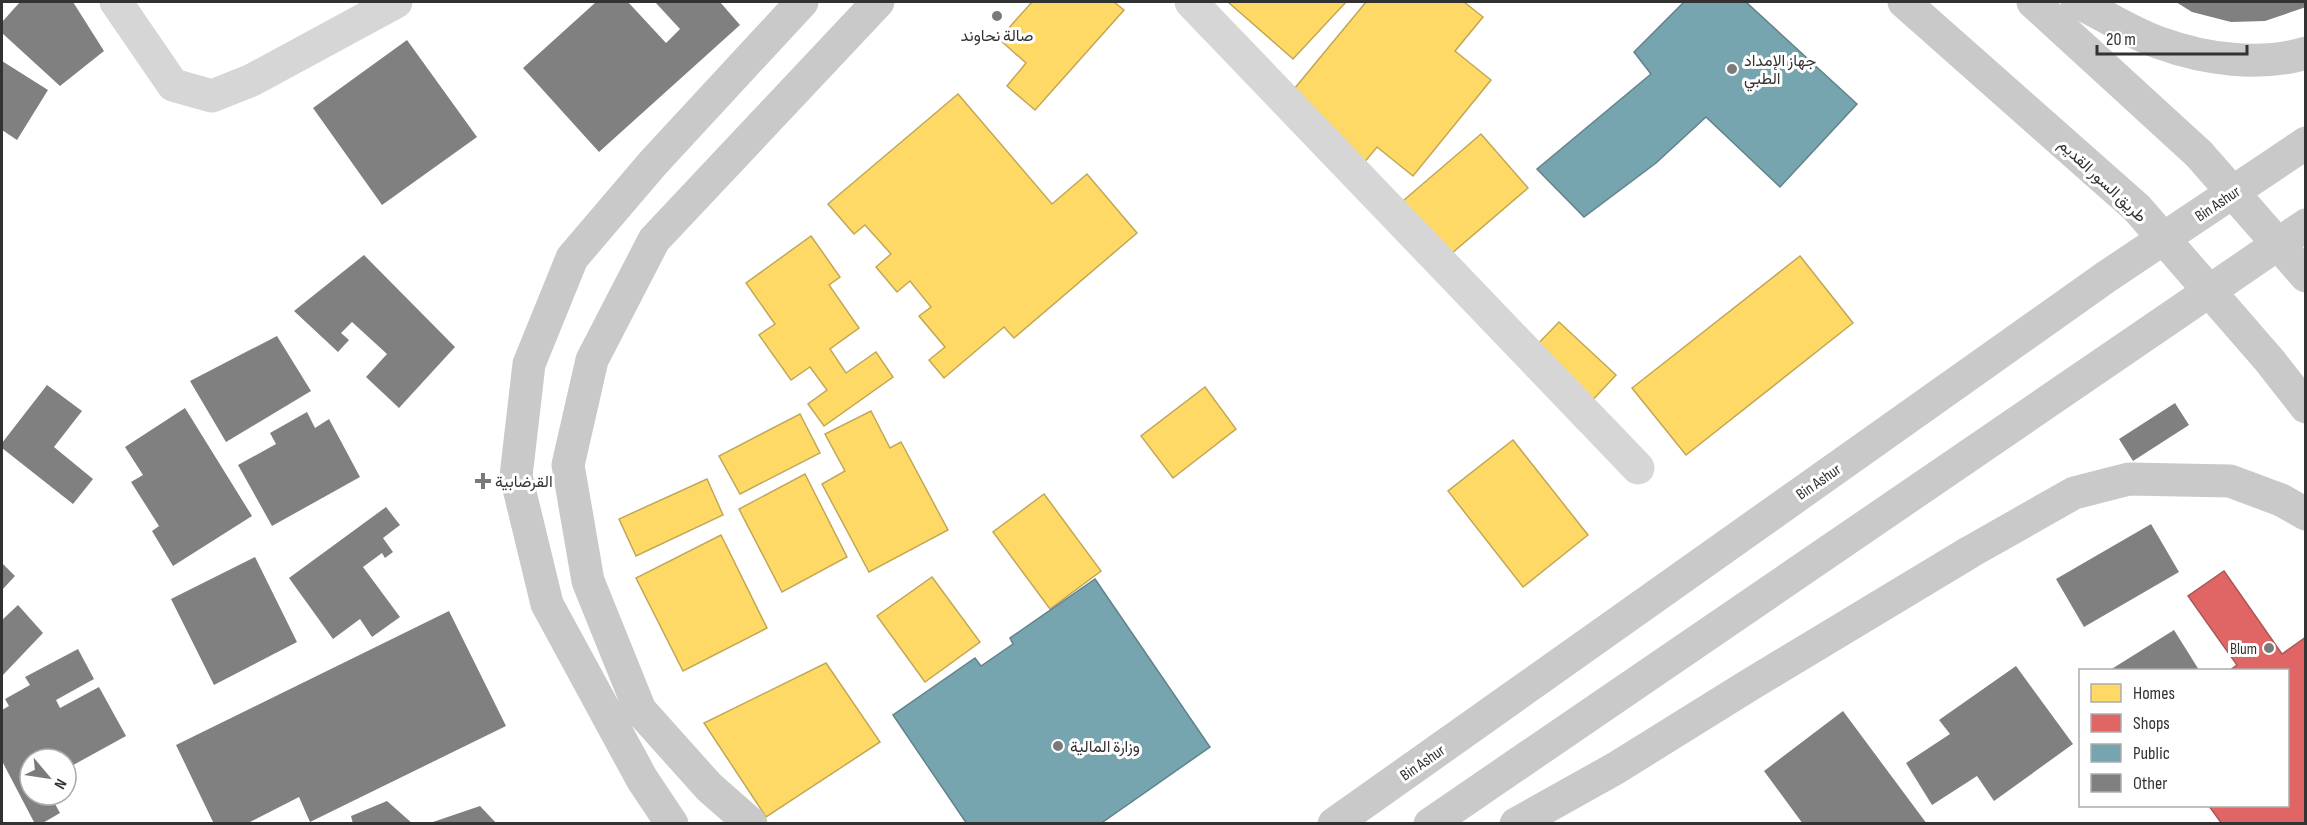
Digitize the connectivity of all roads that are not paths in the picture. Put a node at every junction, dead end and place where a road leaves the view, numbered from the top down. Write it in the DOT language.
graph roads {
  1 [pos="116,2"];
  2 [pos="393,2"];
  3 [pos="802,2"];
  4 [pos="878,2"];
  5 [pos="1191,2"];
  6 [pos="1904,2"];
  7 [pos="2032,2"];
  8 [pos="2077,2"];
  9 [pos="2306,53"];
  10 [pos="2306,144"];
  11 [pos="2306,225"];
  12 [pos="2306,276"];
  13 [pos="2306,407"];
  14 [pos="1638,468"];
  15 [pos="2306,514"];
  16 [pos="672,824"];
  17 [pos="751,824"];
  18 [pos="1334,824"];
  19 [pos="1430,824"];
  20 [pos="1516,824"];
  1 -- 2 [label="street"];
  3 -- 16 [label="main road"];
  4 -- 17 [label="main road"];
  5 -- 14 [label="street"];
  6 -- 13 [label="main road, طريق السور القديم"];
  7 -- 12 [label="main road"];
  8 -- 9 [label="main road"];
  10 -- 18 [label="main road, Bin Ashur"];
  11 -- 19 [label="main road"];
  15 -- 20 [label="main road"];
}
